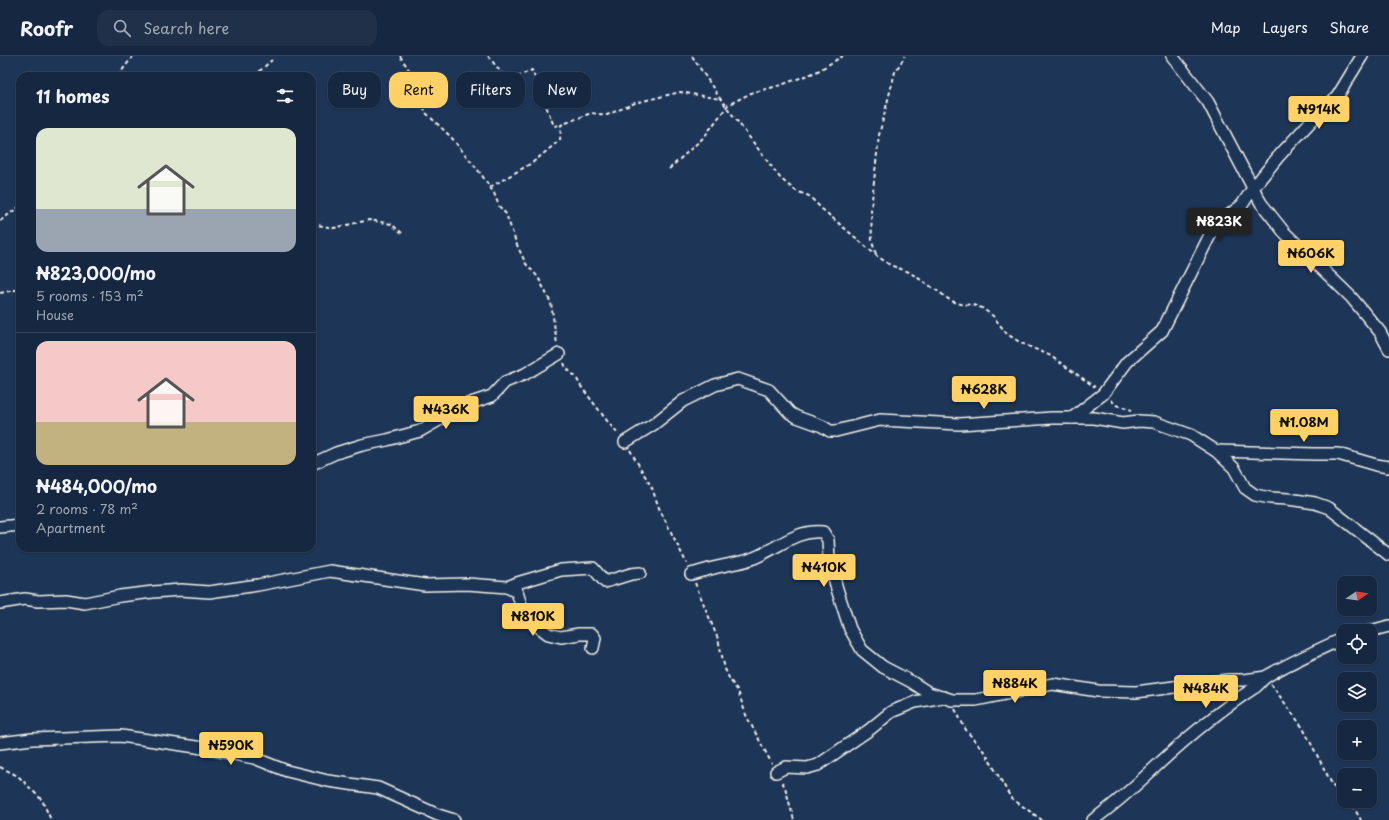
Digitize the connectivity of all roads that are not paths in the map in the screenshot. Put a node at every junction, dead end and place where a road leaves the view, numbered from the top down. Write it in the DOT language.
graph roads {
  1 [pos="1172,56"];
  2 [pos="1362,56"];
  3 [pos="1253,188"];
  4 [pos="1389,349"];
  5 [pos="559,354"];
  6 [pos="1072,418"];
  7 [pos="625,442"];
  8 [pos="1216,451"];
  9 [pos="316,462"];
  10 [pos="1389,467"];
  11 [pos="16,525"];
  12 [pos="0,527"];
  13 [pos="1389,555"];
  14 [pos="640,573"];
  15 [pos="691,574"];
  16 [pos="507,587"];
  17 [pos="0,603"];
  18 [pos="1389,626"];
  19 [pos="1377,629"];
  20 [pos="1337,642"];
  21 [pos="594,648"];
  22 [pos="1266,677"];
  23 [pos="947,699"];
  24 [pos="0,743"];
  25 [pos="776,772"];
  26 [pos="454,820"];
  27 [pos="1093,820"];
  1 -- 3 [label="street"];
  2 -- 3 [label="street"];
  3 -- 4 [label="street"];
  3 -- 6 [label="street"];
  5 -- 9 [label="street"];
  6 -- 7 [label="street"];
  6 -- 8 [label="street"];
  8 -- 10 [label="street"];
  8 -- 13 [label="street"];
  11 -- 12 [label="street"];
  14 -- 16 [label="street"];
  15 -- 23 [label="street"];
  16 -- 17 [label="street"];
  16 -- 21 [label="street"];
  18 -- 19 [label="street"];
  20 -- 22 [label="street"];
  22 -- 23 [label="street"];
  22 -- 27 [label="street"];
  23 -- 25 [label="street"];
  24 -- 26 [label="street"];
}
